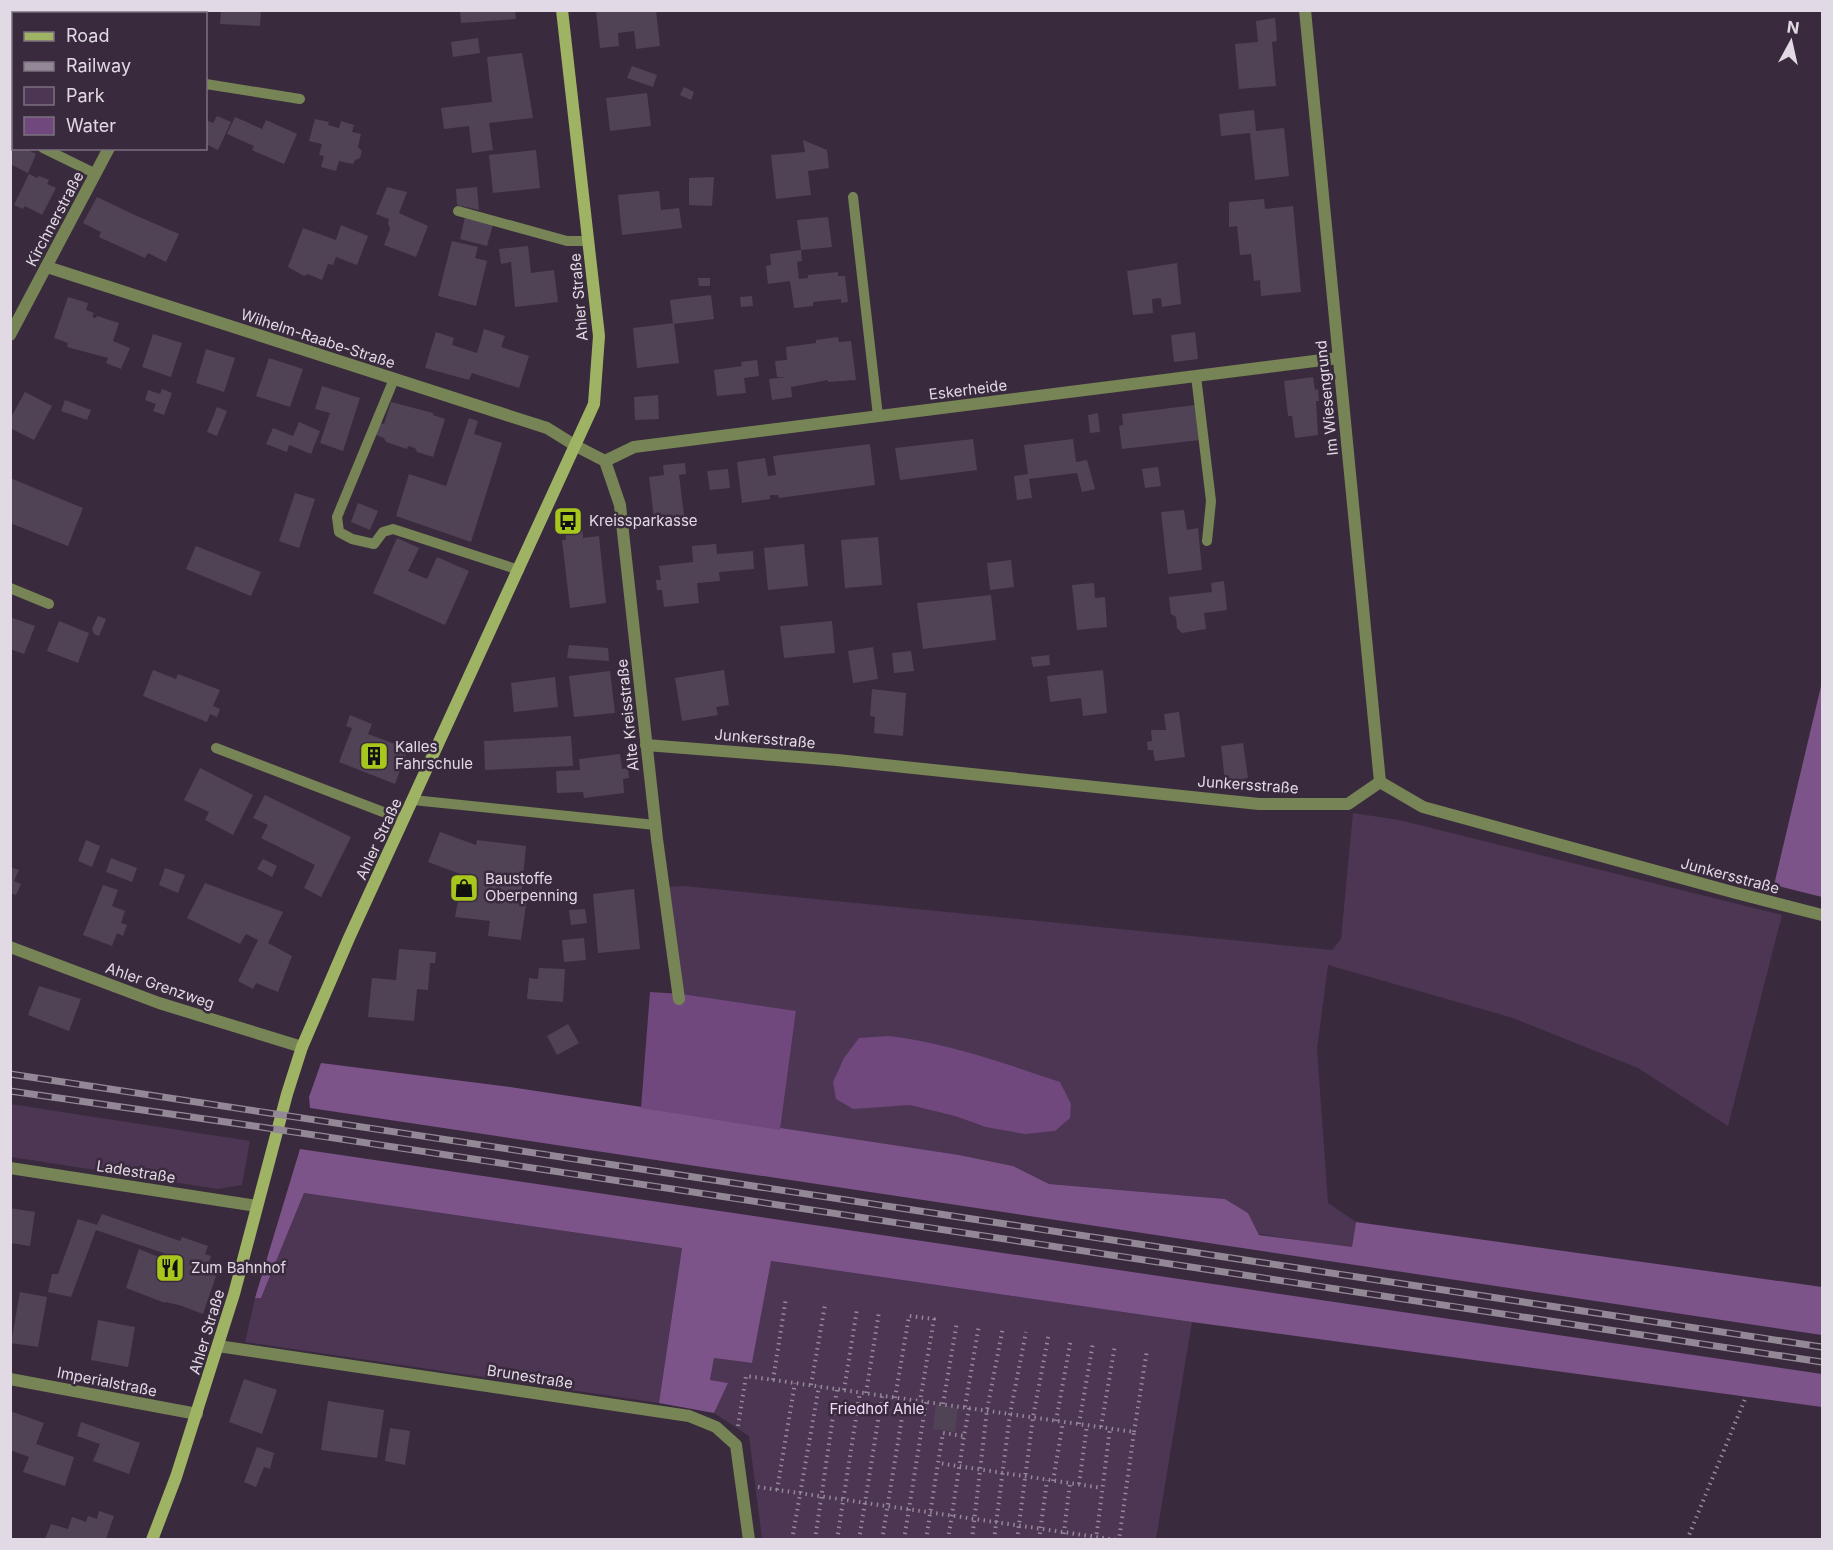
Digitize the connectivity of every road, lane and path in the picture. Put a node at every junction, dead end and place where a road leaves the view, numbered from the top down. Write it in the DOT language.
graph roads {
  1 [pos="562,10"];
  2 [pos="1305,10"];
  3 [pos="207,84"];
  4 [pos="300,99"];
  5 [pos="46,150"];
  6 [pos="108,150"];
  7 [pos="96,174"];
  8 [pos="853,197"];
  9 [pos="458,212"];
  10 [pos="588,241"];
  11 [pos="47,267"];
  12 [pos="10,335"];
  13 [pos="1338,358"];
  14 [pos="1196,376"];
  15 [pos="394,379"];
  16 [pos="878,416"];
  17 [pos="576,447"];
  18 [pos="605,461"];
  19 [pos="1207,541"];
  20 [pos="519,570"];
  21 [pos="10,588"];
  22 [pos="49,604"];
  23 [pos="646,745"];
  24 [pos="216,748"];
  25 [pos="1380,782"];
  26 [pos="413,800"];
  27 [pos="404,820"];
  28 [pos="655,825"];
  29 [pos="1822,915"];
  30 [pos="10,947"];
  31 [pos="679,999"];
  32 [pos="303,1047"];
  33 [pos="10,1168"];
  34 [pos="257,1206"];
  35 [pos="786,1298"];
  36 [pos="825,1305"];
  37 [pos="857,1309"];
  38 [pos="879,1312"];
  39 [pos="957,1323"];
  40 [pos="979,1325"];
  41 [pos="1003,1327"];
  42 [pos="1026,1332"];
  43 [pos="1049,1333"];
  44 [pos="1071,1339"];
  45 [pos="1093,1343"];
  46 [pos="1115,1345"];
  47 [pos="218,1346"];
  48 [pos="1147,1350"];
  49 [pos="10,1379"];
  50 [pos="774,1380"];
  51 [pos="795,1383"];
  52 [pos="811,1385"];
  53 [pos="819,1386"];
  54 [pos="837,1389"];
  55 [pos="844,1390"];
  56 [pos="860,1392"];
  57 [pos="866,1393"];
  58 [pos="882,1396"];
  59 [pos="895,1398"];
  60 [pos="905,1399"];
  61 [pos="1745,1399"];
  62 [pos="920,1401"];
  63 [pos="926,1402"];
  64 [pos="943,1404"];
  65 [pos="967,1408"];
  66 [pos="987,1410"];
  67 [pos="197,1414"];
  68 [pos="1010,1414"];
  69 [pos="1032,1417"];
  70 [pos="1056,1421"];
  71 [pos="1063,1422"];
  72 [pos="1079,1424"];
  73 [pos="1087,1425"];
  74 [pos="1101,1427"];
  75 [pos="1110,1428"];
  76 [pos="1134,1432"];
  77 [pos="963,1436"];
  78 [pos="736,1445"];
  79 [pos="938,1463"];
  80 [pos="959,1467"];
  81 [pos="981,1470"];
  82 [pos="1003,1474"];
  83 [pos="1025,1477"];
  84 [pos="1047,1480"];
  85 [pos="1053,1480"];
  86 [pos="1070,1483"];
  87 [pos="1079,1484"];
  88 [pos="743,1485"];
  89 [pos="1102,1488"];
  90 [pos="777,1490"];
  91 [pos="801,1494"];
  92 [pos="822,1497"];
  93 [pos="843,1500"];
  94 [pos="866,1503"];
  95 [pos="888,1506"];
  96 [pos="909,1509"];
  97 [pos="930,1512"];
  98 [pos="952,1516"];
  99 [pos="975,1519"];
  100 [pos="997,1522"];
  101 [pos="1019,1525"];
  102 [pos="1040,1528"];
  103 [pos="1064,1532"];
  104 [pos="1096,1538"];
  105 [pos="152,1539"];
  106 [pos="749,1539"];
  107 [pos="792,1539"];
  108 [pos="815,1539"];
  109 [pos="837,1539"];
  110 [pos="859,1539"];
  111 [pos="882,1539"];
  112 [pos="904,1539"];
  113 [pos="926,1539"];
  114 [pos="948,1539"];
  115 [pos="972,1539"];
  116 [pos="994,1539"];
  117 [pos="1017,1539"];
  118 [pos="1039,1539"];
  119 [pos="1063,1539"];
  120 [pos="1118,1539"];
  121 [pos="1687,1539"];
  1 -- 10 [label="main road, Ahler Straße"];
  2 -- 13 [label="street, Im Wiesengrund"];
  3 -- 4 [label="lane"];
  5 -- 7 [label="lane"];
  6 -- 7 [label="street, Kirchnerstraße"];
  7 -- 11 [label="street, Kirchnerstraße"];
  8 -- 16 [label="lane"];
  9 -- 10 [label="lane"];
  10 -- 17 [label="main road, Ahler Straße"];
  11 -- 12 [label="street, Kirchnerstraße"];
  11 -- 15 [label="street, Wilhelm-Raabe-Straße"];
  13 -- 14 [label="street, Eskerheide"];
  13 -- 25 [label="street, Im Wiesengrund"];
  14 -- 16 [label="street, Eskerheide"];
  14 -- 19 [label="lane"];
  15 -- 17 [label="street, Wilhelm-Raabe-Straße"];
  15 -- 20 [label="lane"];
  16 -- 18 [label="street, Eskerheide"];
  17 -- 18 [label="street"];
  17 -- 20 [label="main road, Ahler Straße"];
  18 -- 23 [label="street, Alte Kreisstraße"];
  20 -- 26 [label="main road, Ahler Straße"];
  21 -- 22 [label="lane"];
  23 -- 25 [label="street, Junkersstraße"];
  23 -- 28 [label="street, Alte Kreisstraße"];
  24 -- 27 [label="lane"];
  25 -- 29 [label="street, Junkersstraße"];
  26 -- 27 [label="main road, Ahler Straße"];
  26 -- 28 [label="lane"];
  27 -- 32 [label="main road, Ahler Straße"];
  28 -- 31 [label="street, Alte Kreisstraße"];
  30 -- 32 [label="street, Ahler Grenzweg"];
  32 -- 34 [label="main road, Ahler Straße"];
  33 -- 34 [label="street, Ladestraße"];
  34 -- 47 [label="main road, Ahler Straße"];
  35 -- 50 [label="path"];
  36 -- 52 [label="path"];
  37 -- 55 [label="path"];
  38 -- 57 [label="path"];
  39 -- 64 [label="path"];
  40 -- 65 [label="path"];
  41 -- 66 [label="path"];
  42 -- 68 [label="path"];
  43 -- 69 [label="path"];
  44 -- 70 [label="path"];
  45 -- 72 [label="path"];
  46 -- 74 [label="path"];
  47 -- 67 [label="main road, Ahler Straße"];
  47 -- 78 [label="street, Brunestraße"];
  48 -- 76 [label="path"];
  49 -- 67 [label="street, Imperialstraße"];
  50 -- 51 [label="path"];
  50 -- 78 [label="path"];
  51 -- 52 [label="path"];
  51 -- 90 [label="path"];
  52 -- 53 [label="path"];
  53 -- 54 [label="path"];
  53 -- 91 [label="path"];
  54 -- 55 [label="path"];
  54 -- 92 [label="path"];
  55 -- 56 [label="path"];
  56 -- 57 [label="path"];
  56 -- 93 [label="path"];
  57 -- 58 [label="path"];
  58 -- 59 [label="path"];
  58 -- 94 [label="path"];
  59 -- 60 [label="path"];
  59 -- 62 [label="path"];
  60 -- 62 [label="path"];
  60 -- 95 [label="path"];
  61 -- 121 [label="path"];
  62 -- 63 [label="path"];
  63 -- 64 [label="path"];
  63 -- 96 [label="path"];
  64 -- 65 [label="path"];
  65 -- 66 [label="path"];
  65 -- 77 [label="path"];
  66 -- 68 [label="path"];
  66 -- 81 [label="path"];
  67 -- 105 [label="main road, Ahler Straße"];
  68 -- 69 [label="path"];
  68 -- 82 [label="path"];
  69 -- 70 [label="path"];
  69 -- 83 [label="path"];
  70 -- 71 [label="path"];
  71 -- 72 [label="path"];
  71 -- 85 [label="path"];
  72 -- 73 [label="path"];
  73 -- 74 [label="path"];
  73 -- 87 [label="path"];
  74 -- 75 [label="path"];
  75 -- 76 [label="path"];
  75 -- 89 [label="path"];
  76 -- 120 [label="path"];
  77 -- 79 [label="path"];
  77 -- 80 [label="path"];
  78 -- 88 [label="street"];
  79 -- 80 [label="path"];
  79 -- 97 [label="path"];
  80 -- 81 [label="path"];
  80 -- 98 [label="path"];
  81 -- 82 [label="path"];
  81 -- 99 [label="path"];
  82 -- 83 [label="path"];
  82 -- 100 [label="path"];
  83 -- 84 [label="path"];
  83 -- 101 [label="path"];
  84 -- 85 [label="path"];
  84 -- 102 [label="path"];
  85 -- 86 [label="path"];
  86 -- 87 [label="path"];
  86 -- 103 [label="path"];
  87 -- 89 [label="path"];
  88 -- 90 [label="path"];
  88 -- 106 [label="street"];
  89 -- 104 [label="path"];
  90 -- 91 [label="path"];
  91 -- 92 [label="path"];
  91 -- 107 [label="path"];
  92 -- 93 [label="path"];
  92 -- 108 [label="path"];
  93 -- 94 [label="path"];
  93 -- 109 [label="path"];
  94 -- 95 [label="path"];
  94 -- 110 [label="path"];
  95 -- 96 [label="path"];
  95 -- 111 [label="path"];
  96 -- 97 [label="path"];
  96 -- 112 [label="path"];
  97 -- 98 [label="path"];
  97 -- 113 [label="path"];
  98 -- 99 [label="path"];
  98 -- 114 [label="path"];
  99 -- 100 [label="path"];
  99 -- 115 [label="path"];
  100 -- 101 [label="path"];
  100 -- 116 [label="path"];
  101 -- 102 [label="path"];
  101 -- 117 [label="path"];
  102 -- 103 [label="path"];
  102 -- 118 [label="path"];
  103 -- 104 [label="path"];
  103 -- 119 [label="path"];
  104 -- 120 [label="path"];
}
